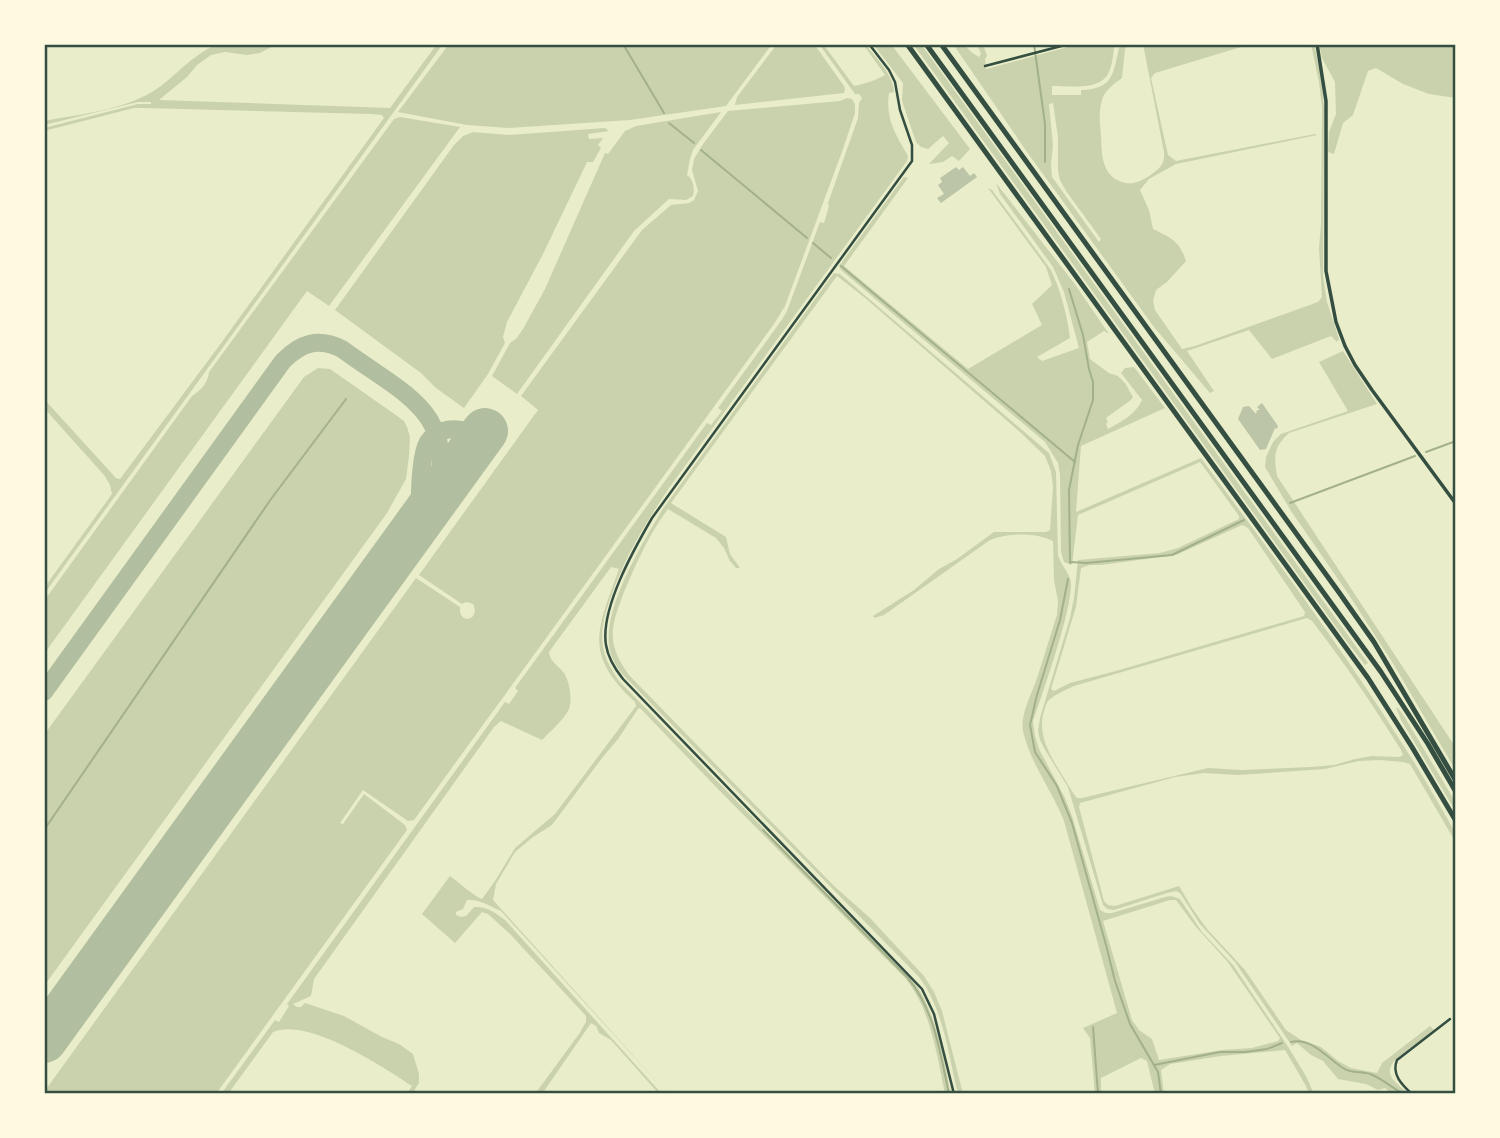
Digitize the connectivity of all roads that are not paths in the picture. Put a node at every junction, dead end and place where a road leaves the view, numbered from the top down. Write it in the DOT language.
graph roads {
  1 [pos="869,44"];
  2 [pos="907,44"];
  3 [pos="926,44"];
  4 [pos="941,44"];
  5 [pos="1069,44"];
  6 [pos="1317,44"];
  7 [pos="985,66"];
  8 [pos="1456,504"];
  9 [pos="1456,781"];
  10 [pos="1456,792"];
  11 [pos="1456,821"];
  12 [pos="1450,1019"];
  13 [pos="954,1094"];
  14 [pos="1412,1094"];
  1 -- 13 [label="street"];
  2 -- 11 [label="highway"];
  3 -- 10 [label="highway"];
  4 -- 9 [label="highway"];
  5 -- 7 [label="street"];
  6 -- 8 [label="street"];
  12 -- 14 [label="street"];
}
